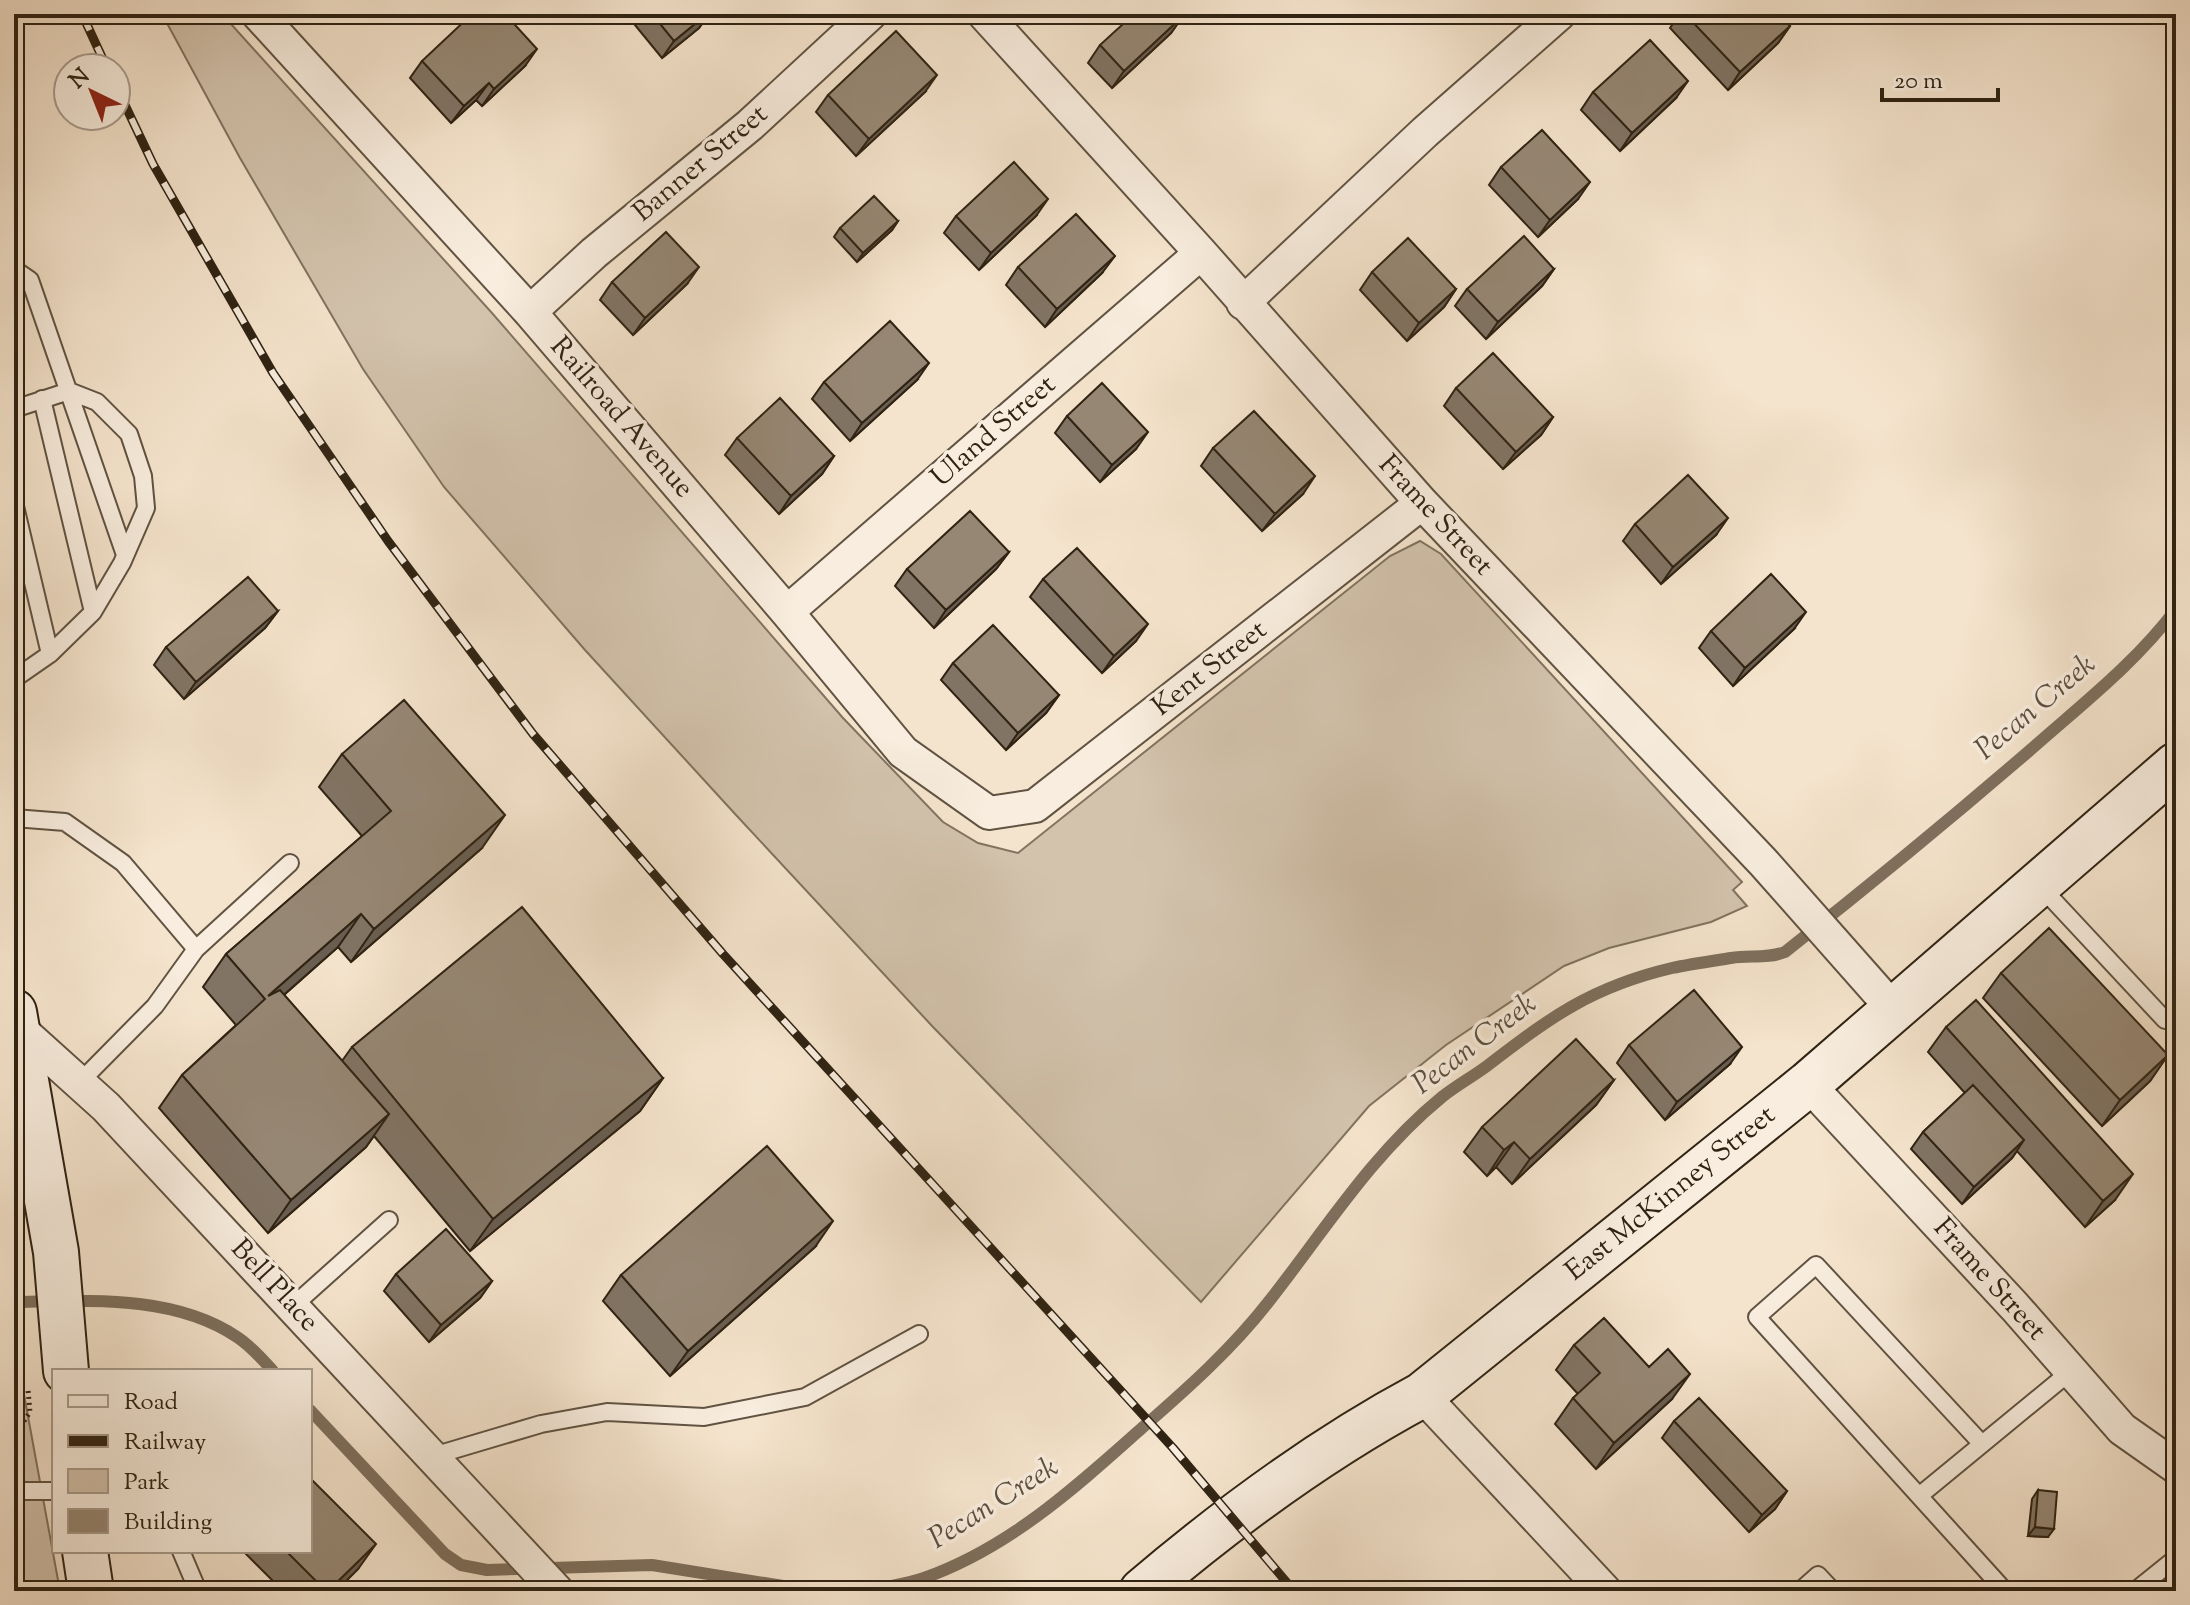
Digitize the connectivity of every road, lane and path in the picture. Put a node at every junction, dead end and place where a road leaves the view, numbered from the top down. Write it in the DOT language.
graph roads {
  1 [pos="258,14"];
  2 [pos="870,14"];
  3 [pos="984,14"];
  4 [pos="1559,14"];
  5 [pos="1201,253"];
  6 [pos="14,269"];
  7 [pos="1243,303"];
  8 [pos="530,312"];
  9 [pos="69,391"];
  10 [pos="42,399"];
  11 [pos="14,409"];
  12 [pos="14,502"];
  13 [pos="1422,503"];
  14 [pos="125,555"];
  15 [pos="93,612"];
  16 [pos="787,612"];
  17 [pos="50,654"];
  18 [pos="14,679"];
  19 [pos="2176,765"];
  20 [pos="989,813"];
  21 [pos="14,818"];
  22 [pos="290,863"];
  23 [pos="2039,884"];
  24 [pos="196,949"];
  25 [pos="1894,1010"];
  26 [pos="14,1020"];
  27 [pos="2165,1020"];
  28 [pos="79,1083"];
  29 [pos="1808,1084"];
  30 [pos="14,1166"];
  31 [pos="389,1220"];
  32 [pos="56,1252"];
  33 [pos="293,1306"];
  34 [pos="919,1334"];
  35 [pos="66,1364"];
  36 [pos="2071,1371"];
  37 [pos="1422,1395"];
  38 [pos="30,1405"];
  39 [pos="14,1436"];
  40 [pos="1982,1444"];
  41 [pos="433,1456"];
  42 [pos="2176,1467"];
  43 [pos="14,1491"];
  44 [pos="52,1491"];
  45 [pos="1919,1496"];
  46 [pos="85,1553"];
  47 [pos="182,1553"];
  48 [pos="2176,1558"];
  49 [pos="91,1591"];
  50 [pos="198,1591"];
  51 [pos="557,1591"];
  52 [pos="1142,1591"];
  53 [pos="1605,1591"];
  54 [pos="1800,1591"];
  55 [pos="1833,1591"];
  56 [pos="2005,1591"];
  57 [pos="2135,1591"];
  1 -- 8 [label="street, Railroad Avenue"];
  2 -- 8 [label="street, Banner Street"];
  3 -- 5 [label="street, Frame Street"];
  4 -- 7 [label="street"];
  5 -- 7 [label="street, Frame Street"];
  5 -- 16 [label="street, Uland Street"];
  6 -- 9 [label="lane"];
  7 -- 13 [label="street, Frame Street"];
  8 -- 16 [label="street, Railroad Avenue"];
  9 -- 10 [label="lane"];
  9 -- 14 [label="lane"];
  9 -- 14 [label="lane"];
  10 -- 11 [label="lane"];
  10 -- 15 [label="lane"];
  12 -- 17 [label="lane"];
  13 -- 20 [label="street, Kent Street"];
  13 -- 25 [label="street, Frame Street"];
  14 -- 15 [label="lane"];
  15 -- 17 [label="lane"];
  16 -- 20 [label="street, Railroad Avenue"];
  17 -- 18 [label="lane"];
  19 -- 23 [label="main road, East McKinney Street"];
  21 -- 24 [label="lane"];
  22 -- 24 [label="lane"];
  23 -- 25 [label="main road, East McKinney Street"];
  23 -- 27 [label="lane"];
  24 -- 28 [label="lane"];
  25 -- 29 [label="main road, East McKinney Street"];
  26 -- 28 [label="street, Bell Place"];
  26 -- 32 [label="main road"];
  28 -- 33 [label="street, Bell Place"];
  29 -- 36 [label="street, Frame Street"];
  29 -- 37 [label="main road, East McKinney Street"];
  30 -- 32 [label="main road"];
  31 -- 33 [label="lane"];
  32 -- 35 [label="main road"];
  33 -- 41 [label="street, Bell Place"];
  34 -- 41 [label="lane"];
  36 -- 40 [label="lane"];
  36 -- 42 [label="street, Frame Street"];
  37 -- 52 [label="main road, East McKinney Street"];
  37 -- 53 [label="street"];
  38 -- 39 [label="path"];
  40 -- 45 [label="lane"];
  40 -- 45 [label="lane"];
  41 -- 51 [label="street, Bell Place"];
  43 -- 44 [label="lane"];
  45 -- 56 [label="lane"];
  46 -- 49 [label="main road"];
  47 -- 50 [label="lane"];
  48 -- 57 [label="lane"];
  54 -- 55 [label="lane"];
}
